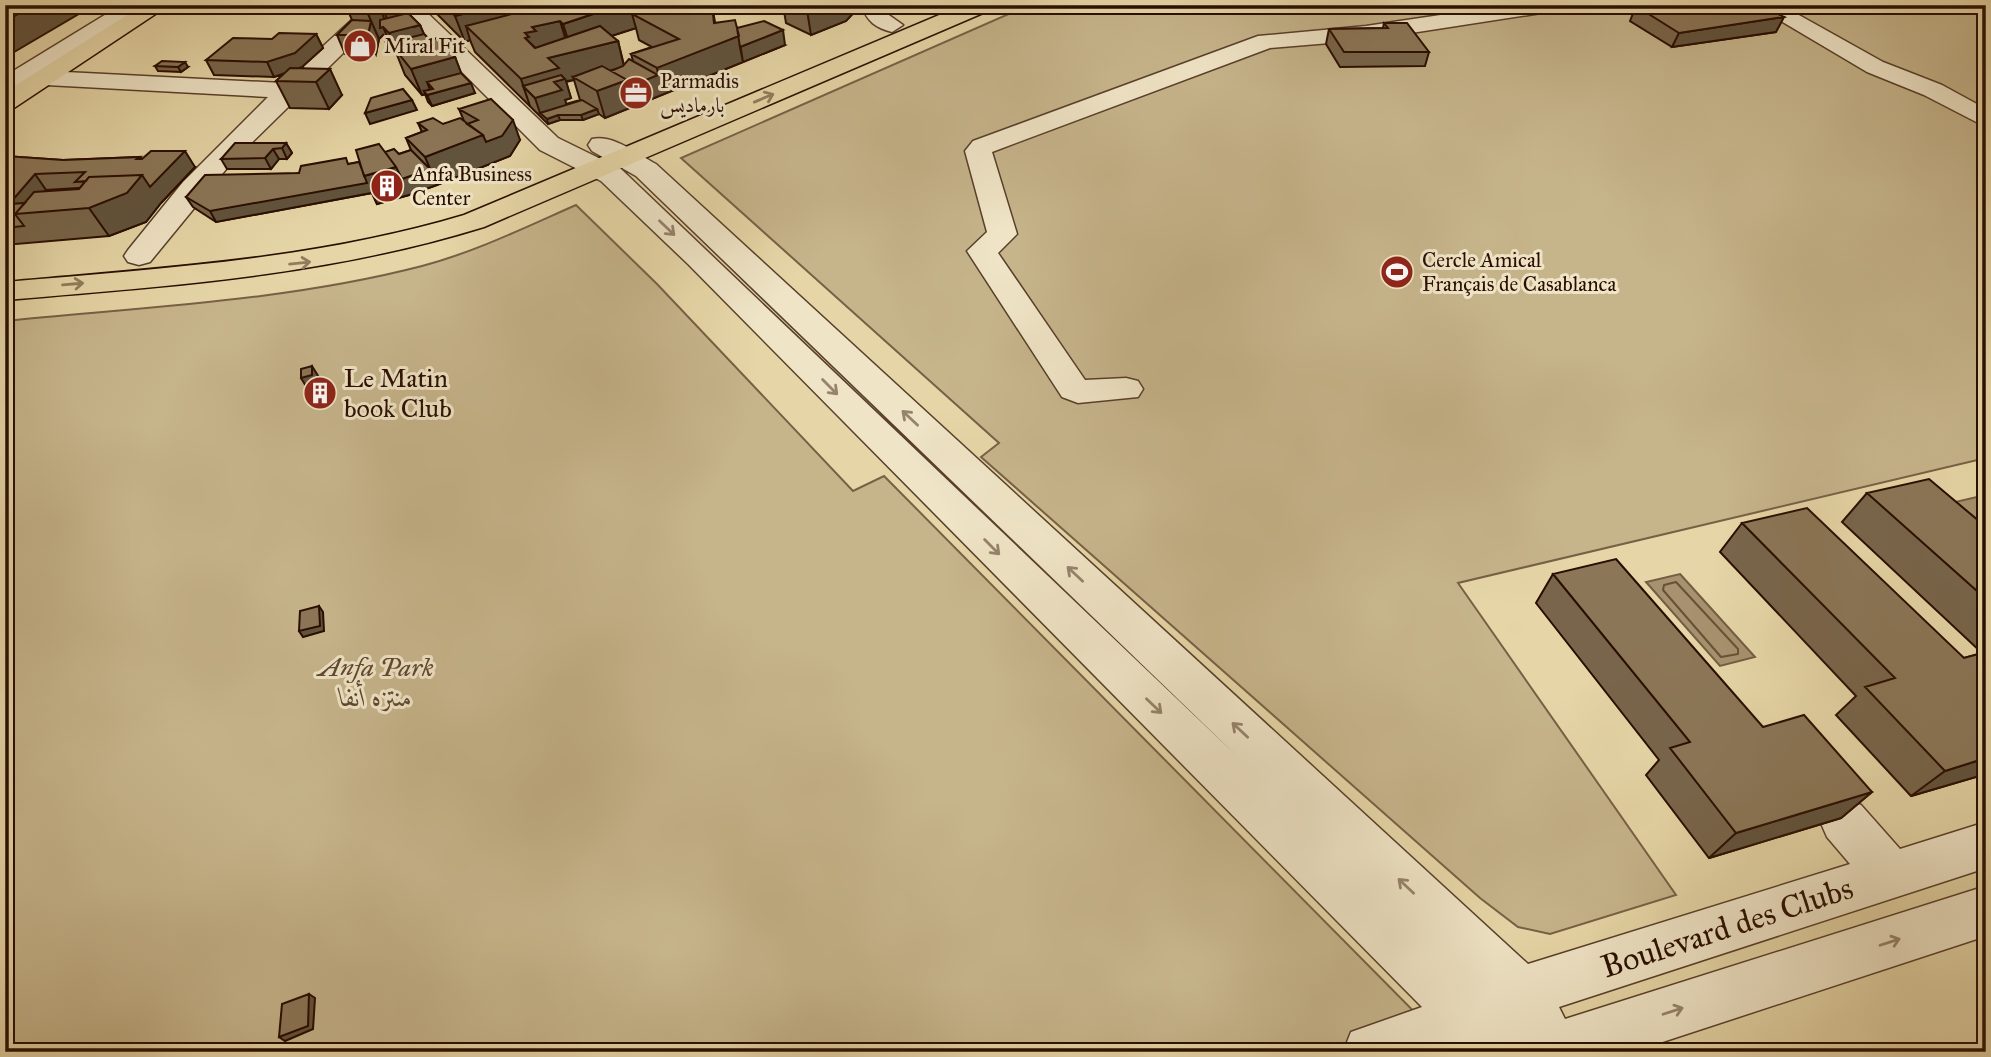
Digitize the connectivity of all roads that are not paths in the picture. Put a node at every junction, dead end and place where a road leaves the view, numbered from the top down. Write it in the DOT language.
graph roads {
  1 [pos="123,5"];
  2 [pos="137,5"];
  3 [pos="158,5"];
  4 [pos="381,5"];
  5 [pos="406,5"];
  6 [pos="873,5"];
  7 [pos="941,5"];
  8 [pos="982,5"];
  9 [pos="1553,5"];
  10 [pos="1765,5"];
  11 [pos="892,25"];
  12 [pos="484,44"];
  13 [pos="457,51"];
  14 [pos="5,75"];
  15 [pos="46,78"];
  16 [pos="5,86"];
  17 [pos="290,91"];
  18 [pos="5,103"];
  19 [pos="1986,119"];
  20 [pos="599,156"];
  21 [pos="139,256"];
  22 [pos="5,269"];
  23 [pos="5,291"];
  24 [pos="1126,389"];
  25 [pos="1844,821"];
  26 [pos="1986,845"];
  27 [pos="1891,875"];
  28 [pos="1986,911"];
  29 [pos="1520,993"];
  30 [pos="1484,1035"];
  31 [pos="1551,1051"];
  32 [pos="1371,1052"];
  1 -- 14 [label="main road"];
  2 -- 16 [label="street"];
  3 -- 15 [label="main road"];
  4 -- 17 [label="street"];
  5 -- 13 [label="street"];
  6 -- 11 [label="street"];
  7 -- 11 [label="main road"];
  20 -- 8 [label="main road, one-way"];
  9 -- 24 [label="street"];
  10 -- 19 [label="street"];
  11 -- 20 [label="main road"];
  12 -- 13 [label="street"];
  13 -- 20 [label="street"];
  15 -- 17 [label="street"];
  15 -- 18 [label="main road"];
  17 -- 21 [label="street"];
  20 -- 21 [label="main road"];
  23 -- 20 [label="main road, one-way"];
  29 -- 20 [label="street, one-way"];
  20 -- 30 [label="street, one-way"];
  21 -- 22 [label="main road"];
  25 -- 27 [label="street"];
  26 -- 27 [label="street, Boulevard des Clubs"];
  27 -- 29 [label="street, Boulevard des Clubs"];
  31 -- 28 [label="street, one-way"];
  29 -- 30 [label="street, Boulevard des Clubs"];
  29 -- 31 [label="street"];
  30 -- 32 [label="street, Boulevard des Clubs"];
}
